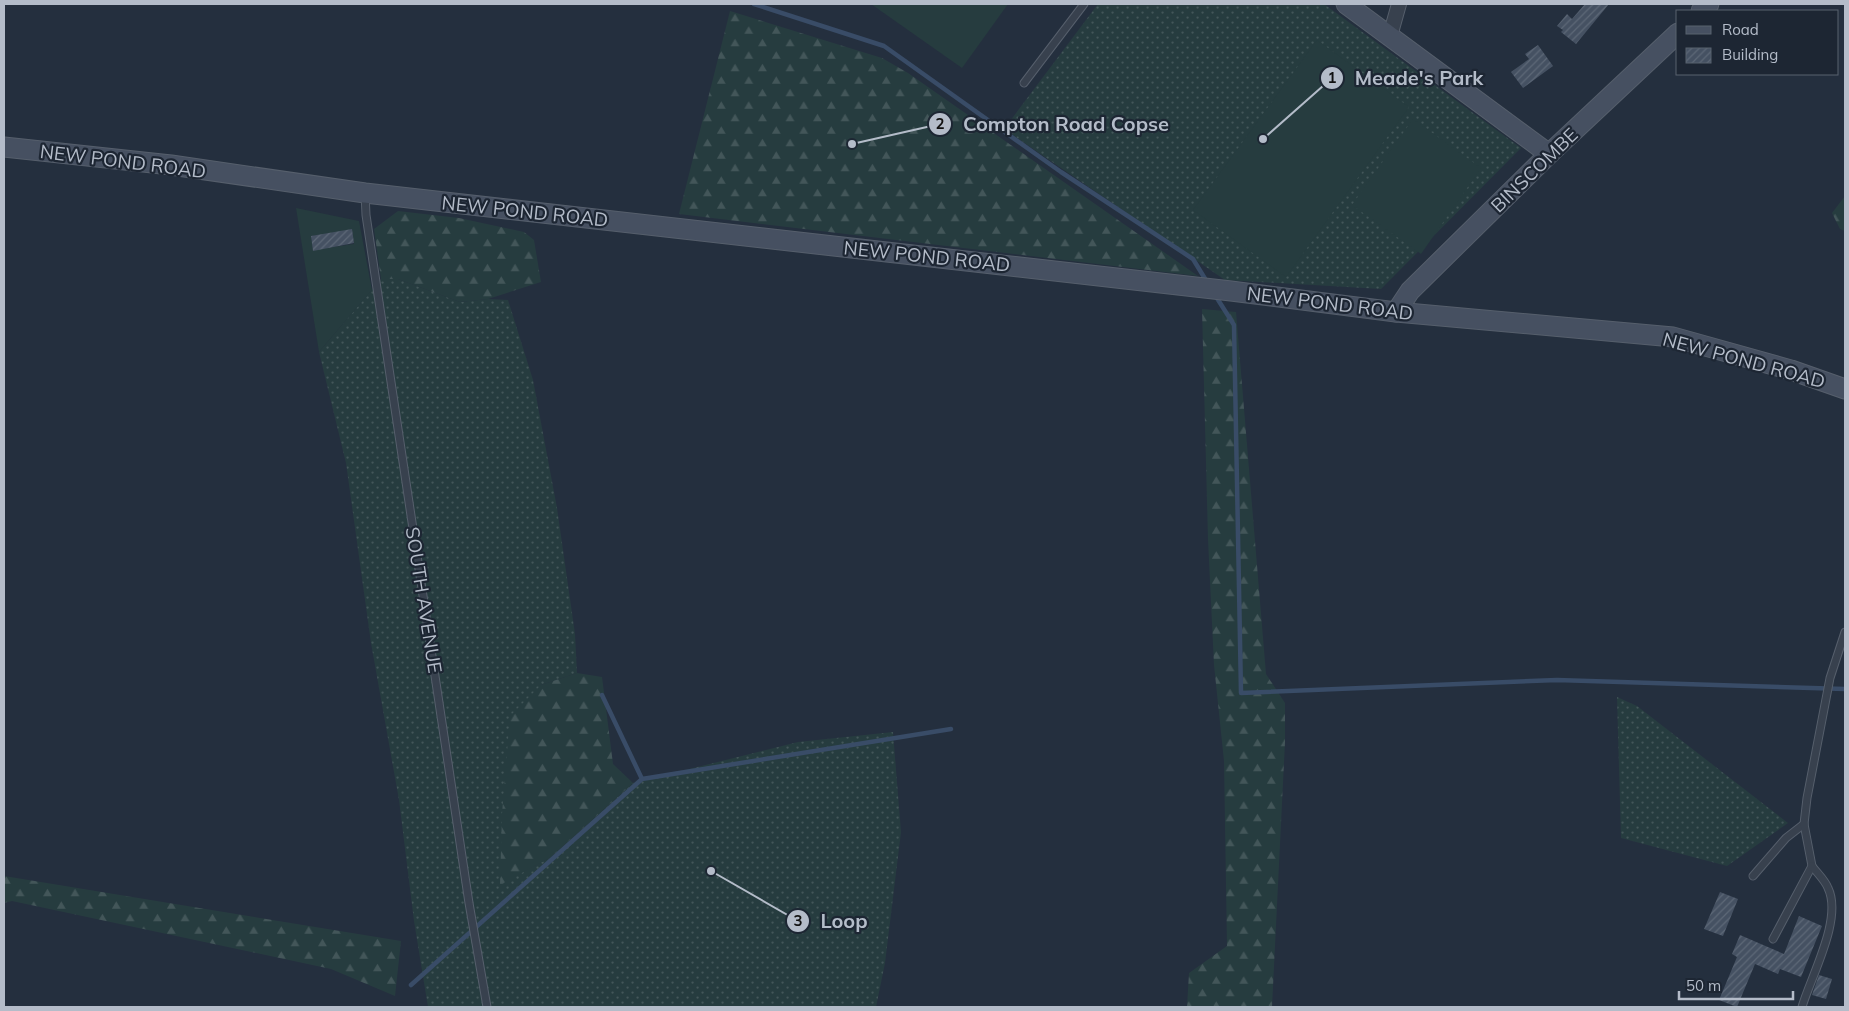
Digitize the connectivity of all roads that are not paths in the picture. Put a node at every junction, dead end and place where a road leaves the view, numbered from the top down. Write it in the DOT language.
graph roads {
  1 [pos="1084,4"];
  2 [pos="1346,4"];
  3 [pos="1399,4"];
  4 [pos="1676,35"];
  5 [pos="1390,36"];
  6 [pos="1024,83"];
  7 [pos="4,147"];
  8 [pos="1549,154"];
  9 [pos="365,192"];
  10 [pos="1396,312"];
  11 [pos="1845,389"];
  12 [pos="1845,632"];
  13 [pos="1804,824"];
  14 [pos="1812,866"];
  15 [pos="1753,876"];
  16 [pos="1773,939"];
  17 [pos="486,1007"];
  18 [pos="1802,1007"];
  1 -- 6 [label="lane"];
  2 -- 5 [label="main road"];
  3 -- 5 [label="street"];
  4 -- 8 [label="main road, BINSCOMBE"];
  5 -- 8 [label="main road"];
  7 -- 9 [label="main road, NEW POND ROAD"];
  8 -- 10 [label="main road, BINSCOMBE"];
  9 -- 10 [label="main road, NEW POND ROAD"];
  9 -- 17 [label="lane, SOUTH AVENUE"];
  10 -- 11 [label="main road, NEW POND ROAD"];
  12 -- 13 [label="lane"];
  13 -- 14 [label="lane"];
  13 -- 15 [label="lane"];
  14 -- 16 [label="lane"];
  14 -- 18 [label="lane"];
}
